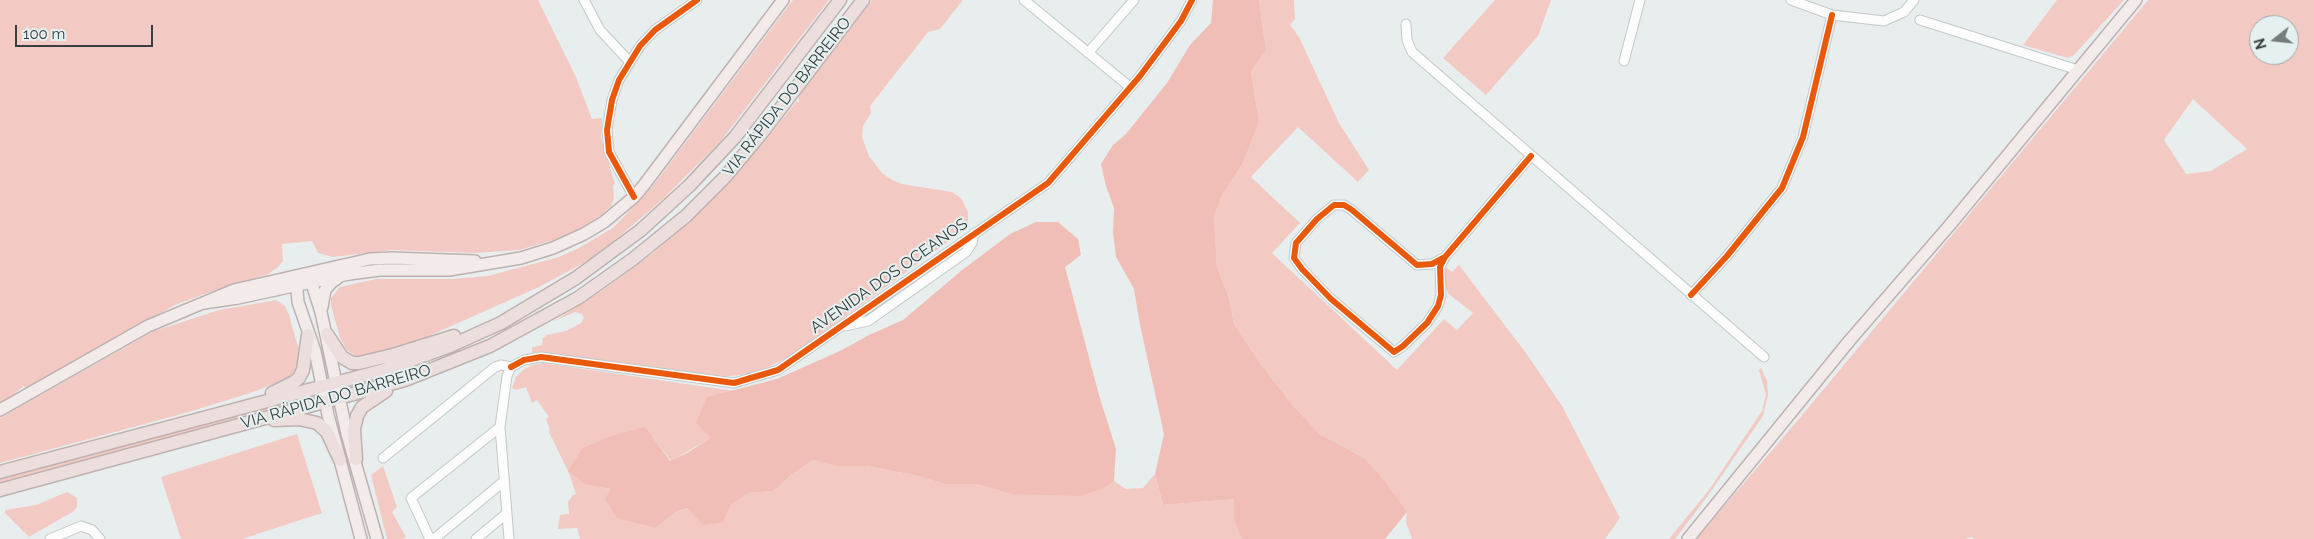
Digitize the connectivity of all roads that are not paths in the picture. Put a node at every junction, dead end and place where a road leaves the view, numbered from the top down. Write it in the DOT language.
graph roads {
  1 [pos="584,0"];
  2 [pos="697,0"];
  3 [pos="783,0"];
  4 [pos="840,0"];
  5 [pos="863,0"];
  6 [pos="1024,0"];
  7 [pos="1134,0"];
  8 [pos="1192,0"];
  9 [pos="1640,0"];
  10 [pos="1791,0"];
  11 [pos="2136,0"];
  12 [pos="1914,1"];
  13 [pos="1832,15"];
  14 [pos="1920,20"];
  15 [pos="1406,24"];
  16 [pos="1088,53"];
  17 [pos="629,61"];
  18 [pos="1624,61"];
  19 [pos="2078,70"];
  20 [pos="1130,87"];
  21 [pos="1531,156"];
  22 [pos="634,196"];
  23 [pos="1445,256"];
  24 [pos="489,263"];
  25 [pos="349,274"];
  26 [pos="304,280"];
  27 [pos="264,293"];
  28 [pos="1691,295"];
  29 [pos="204,303"];
  30 [pos="299,306"];
  31 [pos="521,310"];
  32 [pos="321,312"];
  33 [pos="327,334"];
  34 [pos="308,335"];
  35 [pos="1764,357"];
  36 [pos="511,367"];
  37 [pos="405,380"];
  38 [pos="336,383"];
  39 [pos="323,386"];
  40 [pos="339,398"];
  41 [pos="326,401"];
  42 [pos="250,405"];
  43 [pos="0,410"];
  44 [pos="254,421"];
  45 [pos="500,427"];
  46 [pos="383,458"];
  47 [pos="356,459"];
  48 [pos="340,460"];
  49 [pos="0,472"];
  50 [pos="504,482"];
  51 [pos="0,490"];
  52 [pos="506,514"];
  53 [pos="50,539"];
  54 [pos="100,539"];
  55 [pos="361,539"];
  56 [pos="377,539"];
  57 [pos="430,539"];
  58 [pos="434,539"];
  59 [pos="476,539"];
  60 [pos="509,539"];
  61 [pos="1688,539"];
  1 -- 17 [label="street"];
  2 -- 17 [label="street"];
  3 -- 22 [label="main road"];
  4 -- 31 [label="highway, VIA RÁPIDA DO BARREIRO"];
  5 -- 37 [label="highway, VIA RÁPIDA DO BARREIRO"];
  6 -- 16 [label="street"];
  7 -- 16 [label="street"];
  8 -- 20 [label="street, AVENIDA DOS OCEANOS"];
  9 -- 18 [label="street"];
  10 -- 13 [label="street"];
  11 -- 19 [label="main road"];
  12 -- 13 [label="street"];
  13 -- 28 [label="street"];
  14 -- 19 [label="street"];
  15 -- 21 [label="street"];
  16 -- 20 [label="street"];
  17 -- 22 [label="street"];
  19 -- 61 [label="main road"];
  20 -- 36 [label="street, AVENIDA DOS OCEANOS"];
  21 -- 23 [label="street"];
  21 -- 28 [label="street"];
  22 -- 24 [label="main road"];
  23 -- 23 [label="street"];
  24 -- 25 [label="main road"];
  24 -- 26 [label="main road"];
  25 -- 26 [label="main road"];
  25 -- 32 [label="main road"];
  26 -- 27 [label="main road"];
  26 -- 29 [label="main road"];
  26 -- 30 [label="main road"];
  26 -- 32 [label="main road"];
  27 -- 29 [label="main road"];
  27 -- 30 [label="main road"];
  28 -- 35 [label="street"];
  29 -- 43 [label="main road"];
  30 -- 34 [label="main road"];
  31 -- 33 [label="highway"];
  31 -- 38 [label="highway, VIA RÁPIDA DO BARREIRO"];
  32 -- 33 [label="main road"];
  33 -- 38 [label="main road"];
  34 -- 39 [label="main road"];
  34 -- 42 [label="highway"];
  36 -- 45 [label="street"];
  36 -- 46 [label="street, AVENIDA DOS OCEANOS"];
  37 -- 40 [label="highway, VIA RÁPIDA DO BARREIRO"];
  37 -- 47 [label="highway"];
  38 -- 39 [label="highway, VIA RÁPIDA DO BARREIRO"];
  38 -- 40 [label="main road"];
  39 -- 41 [label="main road"];
  39 -- 42 [label="highway, VIA RÁPIDA DO BARREIRO"];
  40 -- 41 [label="highway, VIA RÁPIDA DO BARREIRO"];
  40 -- 47 [label="main road"];
  41 -- 44 [label="highway, VIA RÁPIDA DO BARREIRO"];
  41 -- 48 [label="main road"];
  42 -- 49 [label="highway, VIA RÁPIDA DO BARREIRO"];
  44 -- 48 [label="highway"];
  44 -- 51 [label="highway, VIA RÁPIDA DO BARREIRO"];
  45 -- 50 [label="street"];
  45 -- 57 [label="street"];
  47 -- 56 [label="main road"];
  48 -- 55 [label="main road"];
  50 -- 52 [label="street"];
  50 -- 58 [label="street"];
  52 -- 59 [label="street"];
  52 -- 60 [label="street"];
  53 -- 54 [label="street"];
}
